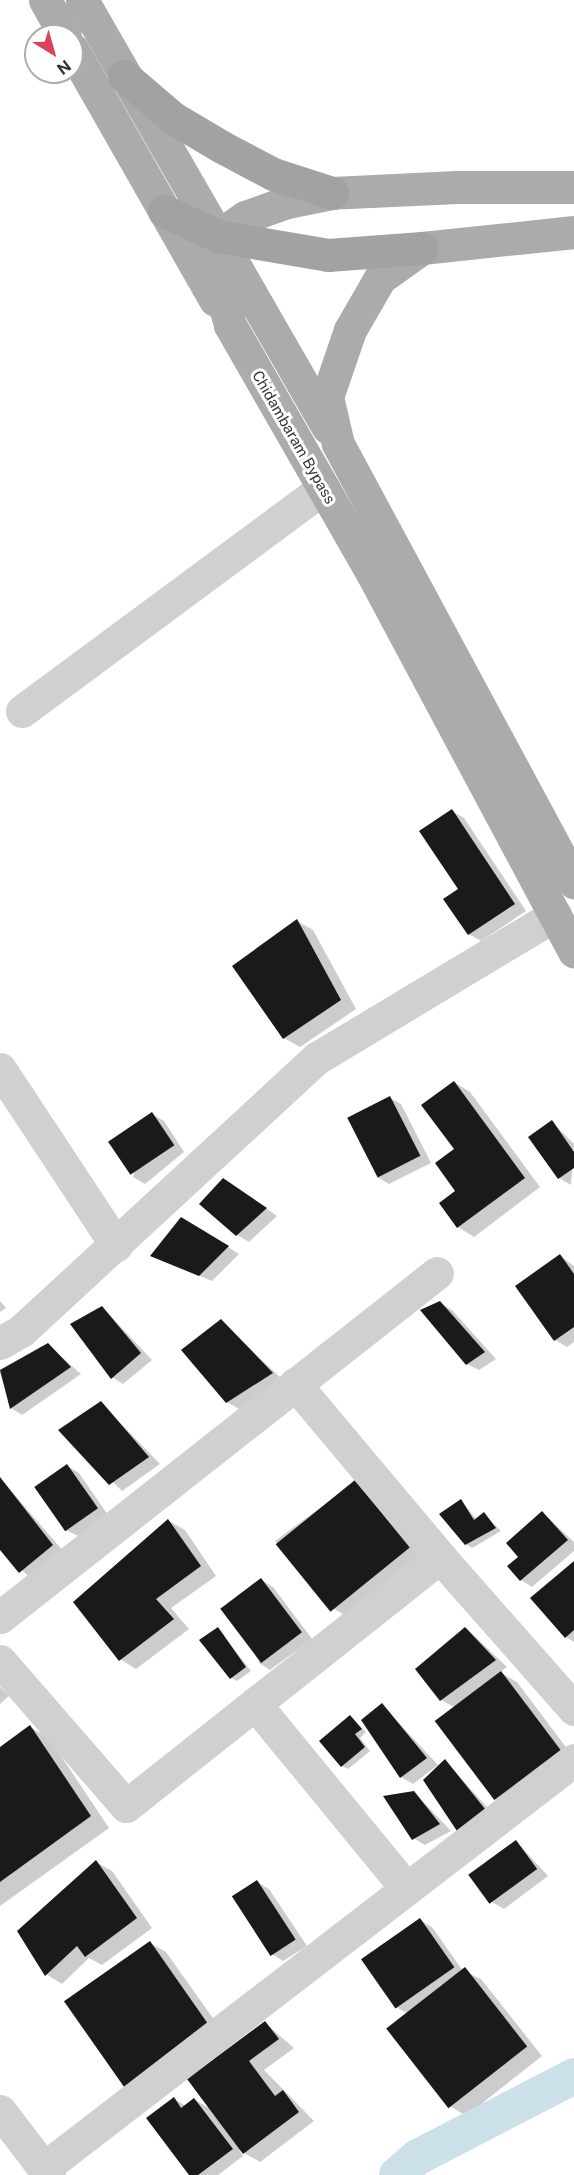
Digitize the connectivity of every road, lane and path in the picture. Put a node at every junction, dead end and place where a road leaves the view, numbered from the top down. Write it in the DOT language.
graph roads {
  1 [pos="45,0"];
  2 [pos="82,0"];
  3 [pos="58,24"];
  4 [pos="84,70"];
  5 [pos="124,76"];
  6 [pos="574,187"];
  7 [pos="332,193"];
  8 [pos="164,211"];
  9 [pos="574,232"];
  10 [pos="218,236"];
  11 [pos="422,248"];
  12 [pos="230,325"];
  13 [pos="338,444"];
  14 [pos="323,489"];
  15 [pos="22,711"];
  16 [pos="574,882"];
  17 [pos="555,915"];
  18 [pos="574,951"];
  19 [pos="0,1069"];
  20 [pos="116,1245"];
  21 [pos="437,1273"];
  22 [pos="0,1343"];
  23 [pos="295,1384"];
  24 [pos="440,1557"];
  25 [pos="0,1617"];
  26 [pos="0,1661"];
  27 [pos="255,1704"];
  28 [pos="574,1709"];
  29 [pos="574,1760"];
  30 [pos="407,1889"];
  31 [pos="0,2111"];
  32 [pos="46,2172"];
  1 -- 3 [label="main road"];
  2 -- 5 [label="main road"];
  4 -- 8 [label="main road"];
  5 -- 7 [label="highway"];
  5 -- 10 [label="main road"];
  6 -- 7 [label="main road"];
  7 -- 10 [label="main road"];
  8 -- 10 [label="highway"];
  8 -- 12 [label="main road"];
  9 -- 11 [label="main road"];
  10 -- 11 [label="highway"];
  10 -- 12 [label="main road, Chidambaram Bypass"];
  10 -- 13 [label="main road"];
  11 -- 13 [label="main road"];
  12 -- 14 [label="main road, Chidambaram Bypass"];
  13 -- 16 [label="main road"];
  14 -- 15 [label="street"];
  14 -- 17 [label="main road, Chidambaram Bypass"];
  17 -- 18 [label="main road, Chidambaram Bypass"];
  17 -- 20 [label="street"];
  19 -- 20 [label="street"];
  20 -- 22 [label="street"];
  21 -- 23 [label="street"];
  23 -- 24 [label="street"];
  23 -- 25 [label="street"];
  24 -- 27 [label="street"];
  24 -- 28 [label="street"];
  26 -- 27 [label="street"];
  27 -- 30 [label="street"];
  29 -- 30 [label="street"];
  30 -- 32 [label="street"];
  31 -- 32 [label="street"];
}
